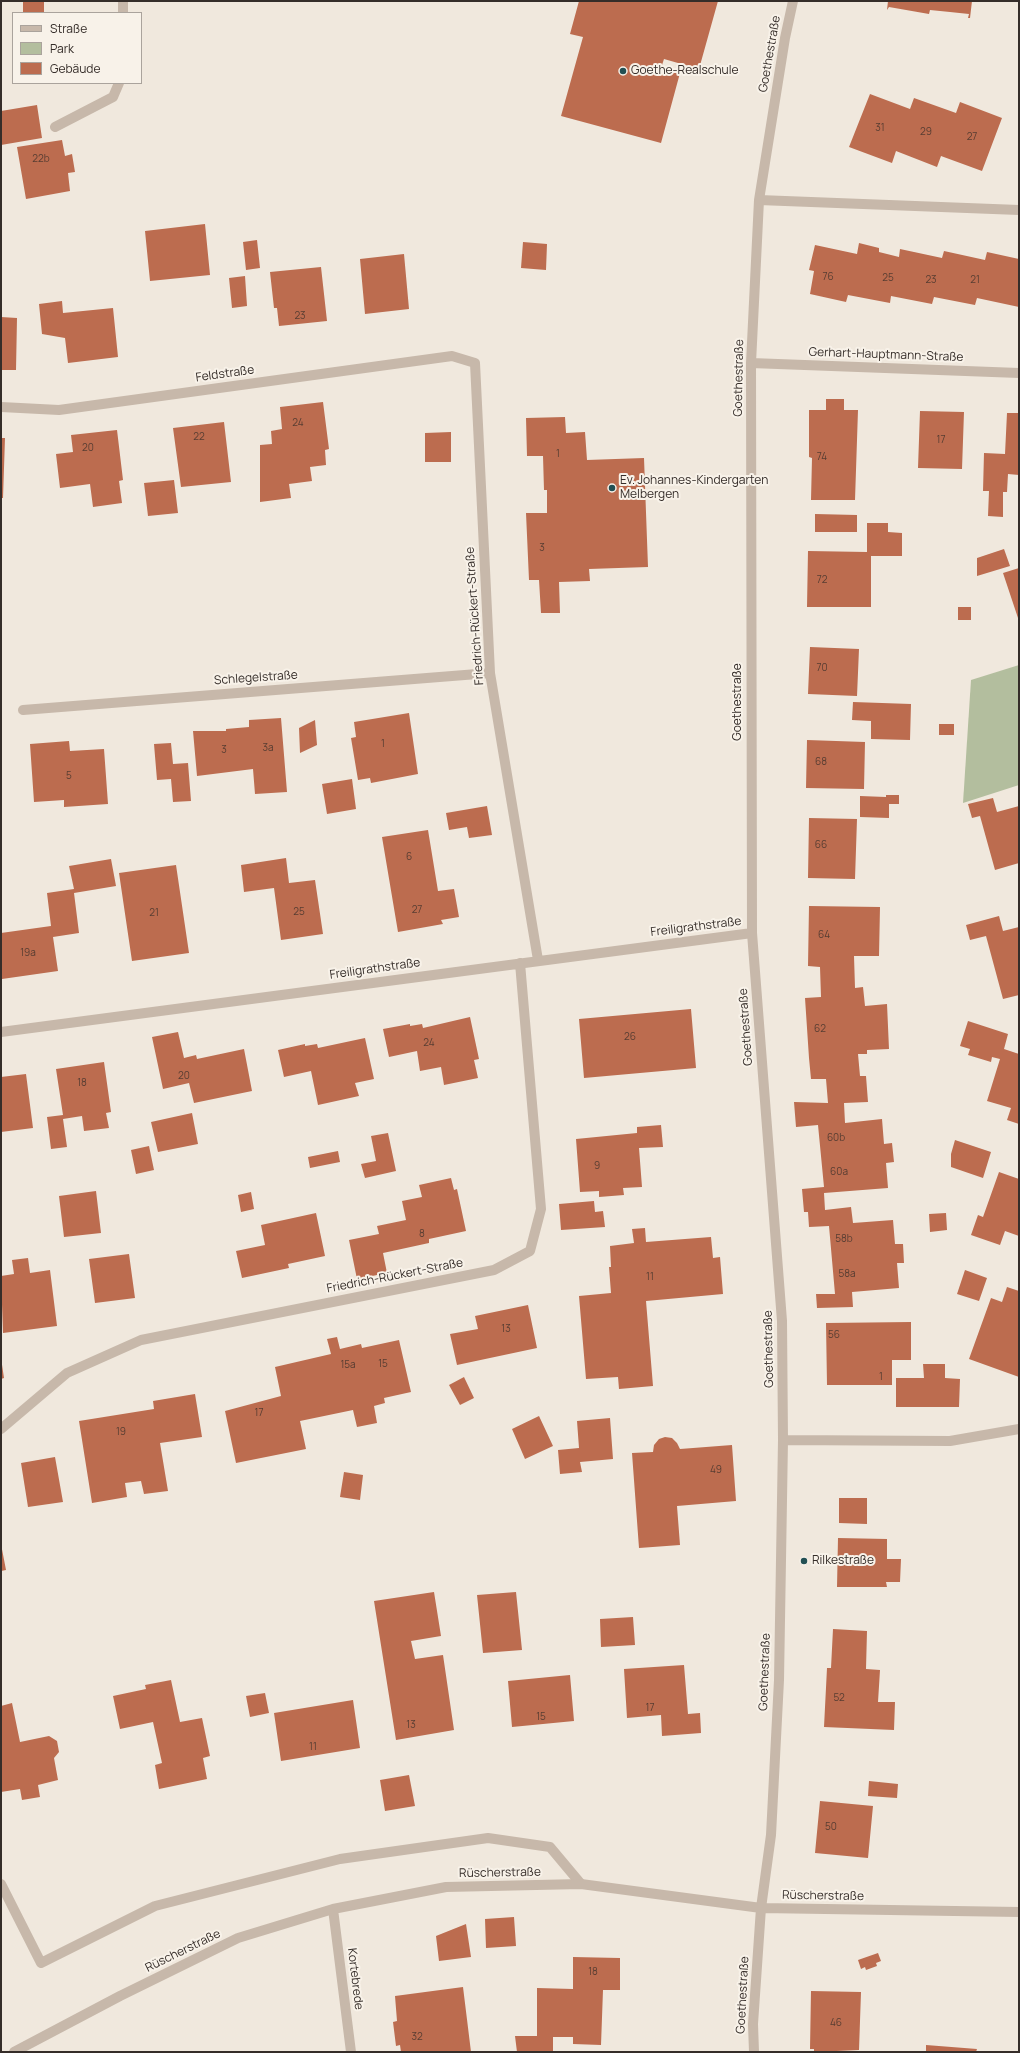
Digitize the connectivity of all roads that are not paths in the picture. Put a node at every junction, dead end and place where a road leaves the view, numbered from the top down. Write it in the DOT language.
graph roads {
  1 [pos="123,1"];
  2 [pos="793,1"];
  3 [pos="123,12"];
  4 [pos="119,84"];
  5 [pos="55,127"];
  6 [pos="759,200"];
  7 [pos="1019,210"];
  8 [pos="452,356"];
  9 [pos="751,363"];
  10 [pos="1019,373"];
  11 [pos="1,407"];
  12 [pos="490,673"];
  13 [pos="23,710"];
  14 [pos="752,933"];
  15 [pos="538,960"];
  16 [pos="520,963"];
  17 [pos="1,1032"];
  18 [pos="1,1429"];
  19 [pos="1019,1429"];
  20 [pos="783,1440"];
  21 [pos="1,1884"];
  22 [pos="581,1884"];
  23 [pos="761,1908"];
  24 [pos="333,1909"];
  25 [pos="1019,1912"];
  26 [pos="14,2052"];
  27 [pos="351,2052"];
  28 [pos="754,2052"];
  1 -- 3 [label="street"];
  2 -- 6 [label="street, Goethestraße"];
  4 -- 5 [label="street"];
  6 -- 7 [label="street"];
  6 -- 9 [label="street, Goethestraße"];
  8 -- 11 [label="street, Feldstraße"];
  8 -- 12 [label="street, Friedrich-Rückert-Straße"];
  9 -- 10 [label="street, Gerhart-Hauptmann-Straße"];
  9 -- 14 [label="street, Goethestraße"];
  12 -- 13 [label="street, Schlegelstraße"];
  12 -- 15 [label="street, Friedrich-Rückert-Straße"];
  14 -- 15 [label="street, Freiligrathstraße"];
  14 -- 20 [label="street, Goethestraße"];
  15 -- 16 [label="street, Freiligrathstraße"];
  16 -- 17 [label="street, Freiligrathstraße"];
  16 -- 18 [label="street, Friedrich-Rückert-Straße"];
  19 -- 20 [label="street"];
  20 -- 23 [label="street, Goethestraße"];
  21 -- 22 [label="street"];
  22 -- 23 [label="street, Rüscherstraße"];
  22 -- 24 [label="street, Rüscherstraße"];
  23 -- 25 [label="street, Rüscherstraße"];
  23 -- 28 [label="street, Goethestraße"];
  24 -- 26 [label="street, Rüscherstraße"];
  24 -- 27 [label="street, Kortebrede"];
}
